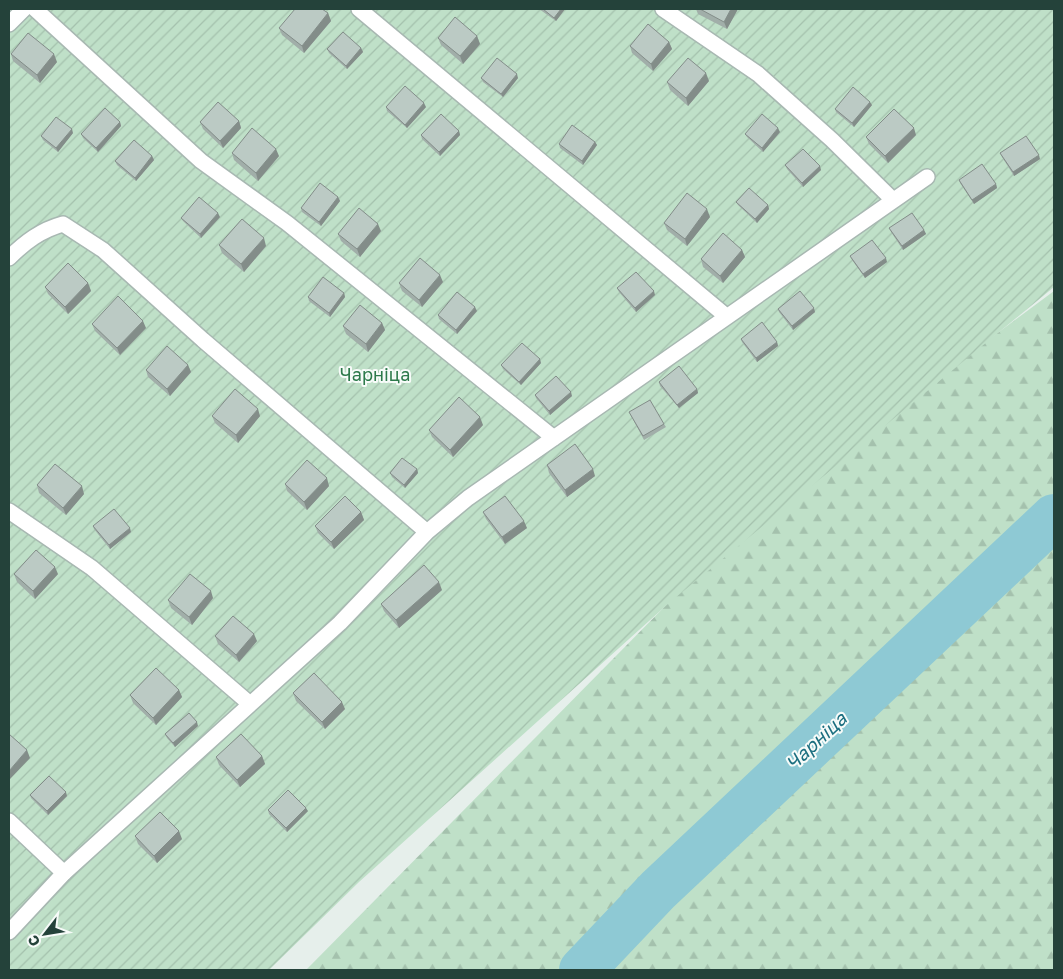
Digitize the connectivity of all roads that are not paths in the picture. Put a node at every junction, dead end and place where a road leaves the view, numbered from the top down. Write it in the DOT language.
graph roads {
  1 [pos="24,9"];
  2 [pos="35,9"];
  3 [pos="359,9"];
  4 [pos="663,9"];
  5 [pos="9,24"];
  6 [pos="927,177"];
  7 [pos="893,200"];
  8 [pos="9,258"];
  9 [pos="726,316"];
  10 [pos="554,438"];
  11 [pos="9,511"];
  12 [pos="427,532"];
  13 [pos="250,704"];
  14 [pos="9,821"];
  15 [pos="64,873"];
  16 [pos="9,932"];
  1 -- 5 [label="street"];
  2 -- 10 [label="street"];
  3 -- 9 [label="street"];
  4 -- 7 [label="street"];
  6 -- 7 [label="street"];
  7 -- 9 [label="street"];
  8 -- 12 [label="street"];
  9 -- 10 [label="street"];
  10 -- 12 [label="street"];
  11 -- 13 [label="street"];
  12 -- 13 [label="street"];
  13 -- 15 [label="street"];
  14 -- 15 [label="street"];
  15 -- 16 [label="street"];
}
